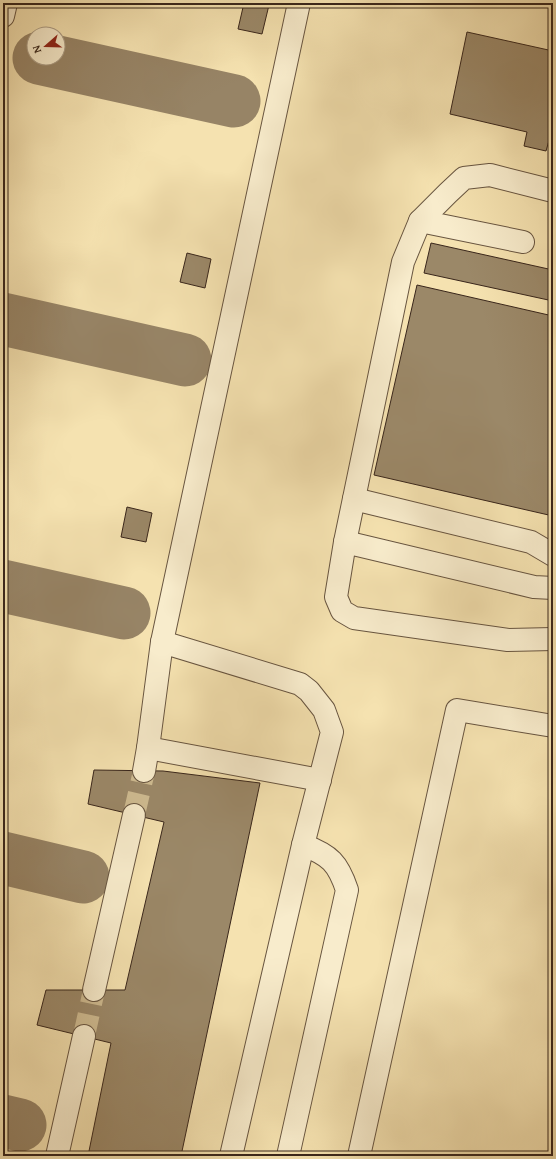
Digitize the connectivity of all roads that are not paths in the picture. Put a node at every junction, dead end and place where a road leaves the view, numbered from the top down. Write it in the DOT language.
graph roads {
  1 [pos="6,3"];
  2 [pos="299,3"];
  3 [pos="3,16"];
  4 [pos="553,191"];
  5 [pos="420,221"];
  6 [pos="523,242"];
  7 [pos="354,498"];
  8 [pos="345,542"];
  9 [pos="553,556"];
  10 [pos="553,588"];
  11 [pos="553,639"];
  12 [pos="162,642"];
  13 [pos="553,726"];
  14 [pos="148,748"];
  15 [pos="144,771"];
  16 [pos="320,780"];
  17 [pos="134,815"];
  18 [pos="303,846"];
  19 [pos="94,990"];
  20 [pos="84,1036"];
  21 [pos="57,1156"];
  22 [pos="231,1156"];
  23 [pos="288,1156"];
  24 [pos="359,1156"];
  1 -- 3 [label="lane"];
  2 -- 12 [label="lane"];
  4 -- 5 [label="lane"];
  5 -- 6 [label="lane"];
  5 -- 7 [label="lane"];
  7 -- 8 [label="lane"];
  7 -- 9 [label="lane"];
  8 -- 10 [label="lane"];
  8 -- 11 [label="lane"];
  12 -- 14 [label="lane"];
  12 -- 16 [label="lane"];
  13 -- 24 [label="lane"];
  14 -- 15 [label="lane"];
  14 -- 16 [label="lane"];
  16 -- 18 [label="lane"];
  17 -- 19 [label="lane"];
  18 -- 22 [label="lane"];
  18 -- 23 [label="lane"];
  20 -- 21 [label="lane"];
}
